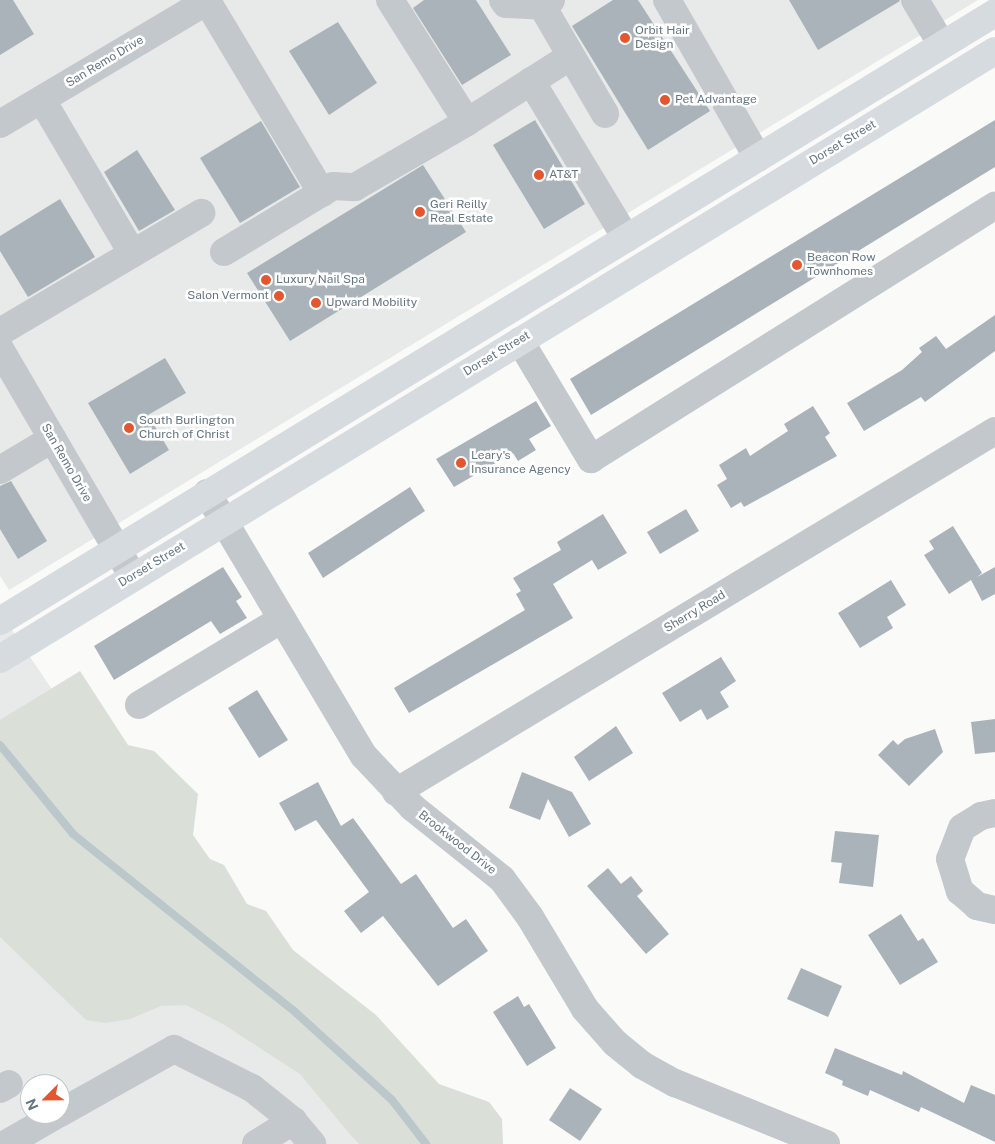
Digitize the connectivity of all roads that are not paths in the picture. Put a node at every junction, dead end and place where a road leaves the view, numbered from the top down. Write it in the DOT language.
graph roads {
  1 [pos="390,0"];
  2 [pos="504,0"];
  3 [pos="667,0"];
  4 [pos="915,0"];
  5 [pos="208,1"];
  6 [pos="546,3"];
  7 [pos="995,13"];
  8 [pos="942,45"];
  9 [pos="571,56"];
  10 [pos="993,56"];
  11 [pos="531,81"];
  12 [pos="42,100"];
  13 [pos="605,114"];
  14 [pos="466,122"];
  15 [pos="0,124"];
  16 [pos="758,158"];
  17 [pos="322,192"];
  18 [pos="995,206"];
  19 [pos="201,213"];
  20 [pos="626,238"];
  21 [pos="224,252"];
  22 [pos="132,253"];
  23 [pos="0,332"];
  24 [pos="520,341"];
  25 [pos="0,349"];
  26 [pos="995,431"];
  27 [pos="52,439"];
  28 [pos="0,470"];
  29 [pos="207,493"];
  30 [pos="224,522"];
  31 [pos="116,549"];
  32 [pos="133,577"];
  33 [pos="282,619"];
  34 [pos="0,621"];
  35 [pos="0,659"];
  36 [pos="139,705"];
  37 [pos="396,792"];
  38 [pos="995,813"];
  39 [pos="995,910"];
  40 [pos="70,1108"];
  41 [pos="293,1121"];
  42 [pos="41,1124"];
  43 [pos="6,1144"];
  44 [pos="256,1144"];
  45 [pos="312,1144"];
  46 [pos="826,1144"];
  1 -- 14 [label="street"];
  2 -- 6 [label="street"];
  3 -- 16 [label="street"];
  4 -- 8 [label="street"];
  5 -- 12 [label="street, San Remo Drive"];
  5 -- 17 [label="street"];
  6 -- 9 [label="street"];
  7 -- 8 [label="main road"];
  8 -- 16 [label="main road"];
  9 -- 11 [label="street"];
  9 -- 13 [label="street"];
  10 -- 24 [label="main road, Dorset Street"];
  11 -- 14 [label="street"];
  11 -- 20 [label="street"];
  12 -- 15 [label="street, San Remo Drive"];
  12 -- 22 [label="street"];
  14 -- 17 [label="street"];
  16 -- 20 [label="main road"];
  17 -- 21 [label="street"];
  18 -- 24 [label="street"];
  19 -- 22 [label="street"];
  20 -- 29 [label="main road"];
  22 -- 23 [label="street"];
  24 -- 30 [label="main road, Dorset Street"];
  25 -- 27 [label="street, San Remo Drive"];
  26 -- 37 [label="street, Sherry Road"];
  27 -- 28 [label="street"];
  27 -- 31 [label="street, San Remo Drive"];
  29 -- 30 [label="street, Brookwood Drive"];
  29 -- 31 [label="main road"];
  30 -- 32 [label="main road, Dorset Street"];
  30 -- 33 [label="street, Brookwood Drive"];
  31 -- 32 [label="street, San Remo Drive"];
  31 -- 34 [label="main road"];
  32 -- 35 [label="main road, Dorset Street"];
  33 -- 36 [label="street"];
  33 -- 37 [label="street, Brookwood Drive"];
  37 -- 46 [label="street, Brookwood Drive"];
  38 -- 39 [label="street"];
  40 -- 41 [label="street"];
  41 -- 44 [label="street"];
  41 -- 45 [label="street"];
  42 -- 43 [label="street"];
}
